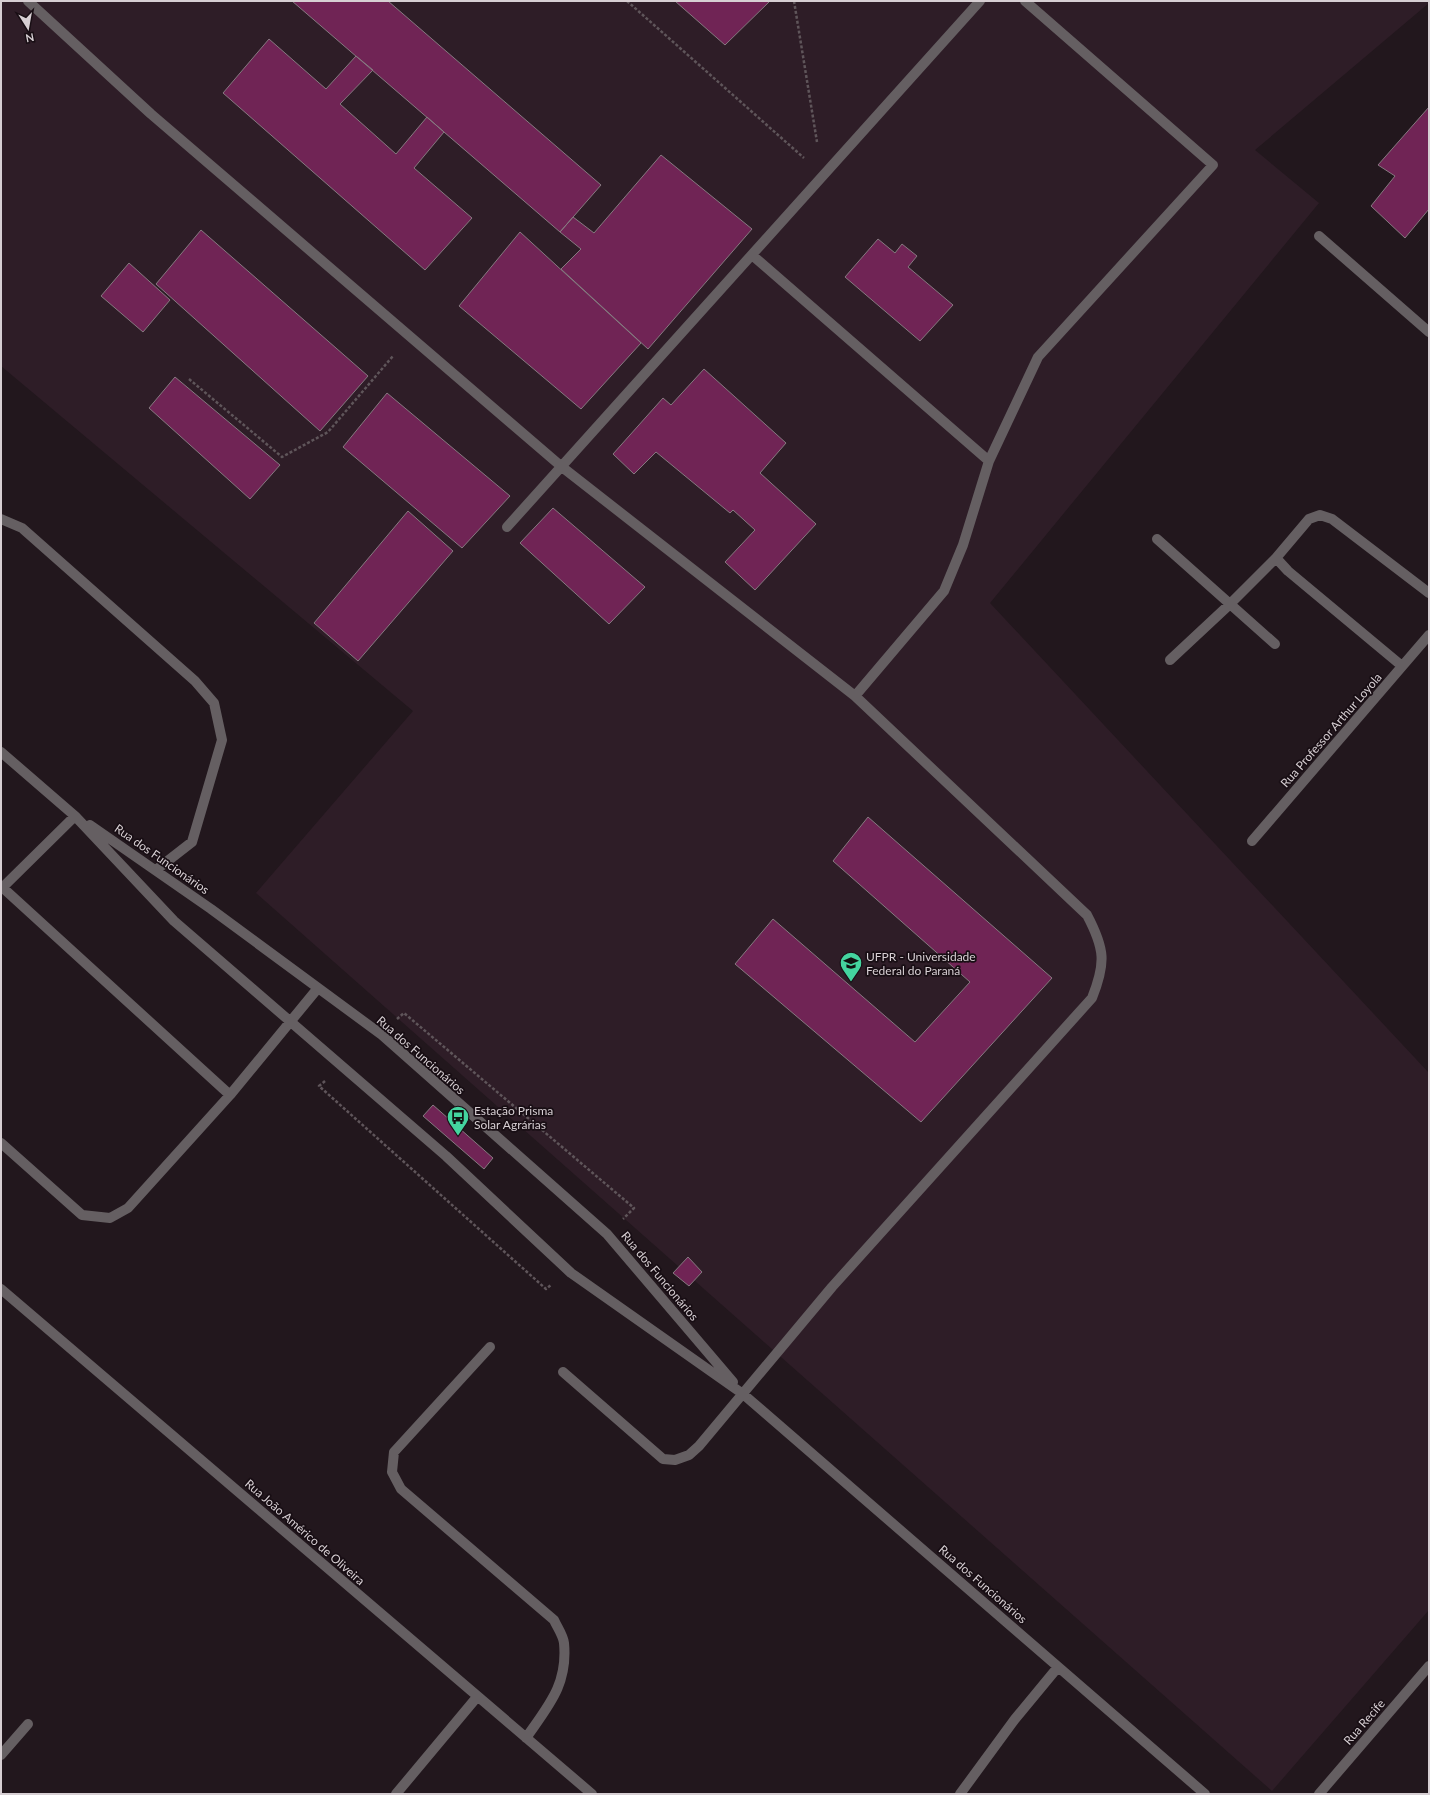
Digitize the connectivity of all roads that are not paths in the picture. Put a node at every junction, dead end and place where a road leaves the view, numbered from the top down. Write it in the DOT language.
graph roads {
  1 [pos="28,1"];
  2 [pos="980,1"];
  3 [pos="1025,1"];
  4 [pos="1319,236"];
  5 [pos="752,255"];
  6 [pos="1429,332"];
  7 [pos="989,461"];
  8 [pos="562,466"];
  9 [pos="1,518"];
  10 [pos="507,527"];
  11 [pos="1157,539"];
  12 [pos="1276,558"];
  13 [pos="1429,593"];
  14 [pos="1230,604"];
  15 [pos="1429,635"];
  16 [pos="1275,644"];
  17 [pos="1170,660"];
  18 [pos="1402,666"];
  19 [pos="855,696"];
  20 [pos="1,752"];
  21 [pos="75,816"];
  22 [pos="1252,841"];
  23 [pos="156,870"];
  24 [pos="2,888"];
  25 [pos="318,988"];
  26 [pos="290,1022"];
  27 [pos="230,1095"];
  28 [pos="1,1143"];
  29 [pos="1,1289"];
  30 [pos="490,1347"];
  31 [pos="563,1372"];
  32 [pos="743,1394"];
  33 [pos="1429,1666"];
  34 [pos="1058,1667"];
  35 [pos="477,1697"];
  36 [pos="28,1724"];
  37 [pos="526,1738"];
  38 [pos="1,1755"];
  39 [pos="396,1794"];
  40 [pos="592,1794"];
  41 [pos="960,1794"];
  42 [pos="1205,1794"];
  43 [pos="1319,1794"];
  1 -- 8 [label="street"];
  2 -- 5 [label="street"];
  3 -- 7 [label="street"];
  4 -- 6 [label="street"];
  5 -- 7 [label="street"];
  5 -- 8 [label="street"];
  7 -- 19 [label="street"];
  8 -- 10 [label="street"];
  8 -- 19 [label="street"];
  9 -- 23 [label="street"];
  11 -- 14 [label="street"];
  12 -- 13 [label="street"];
  12 -- 14 [label="street"];
  12 -- 18 [label="street"];
  14 -- 16 [label="street"];
  14 -- 17 [label="street"];
  15 -- 18 [label="street, Rua Professor Arthur Loyola"];
  18 -- 22 [label="street, Rua Professor Arthur Loyola"];
  19 -- 32 [label="street"];
  20 -- 21 [label="street, Rua dos Funcionários"];
  21 -- 23 [label="street, Rua dos Funcionários"];
  21 -- 24 [label="street"];
  21 -- 26 [label="street, Rua dos Funcionários"];
  23 -- 25 [label="street, Rua dos Funcionários"];
  24 -- 27 [label="street"];
  25 -- 26 [label="street"];
  25 -- 32 [label="street, Rua dos Funcionários"];
  26 -- 27 [label="street"];
  26 -- 32 [label="street, Rua dos Funcionários"];
  27 -- 28 [label="street"];
  29 -- 35 [label="street, Rua João Américo de Oliveira"];
  30 -- 37 [label="street"];
  31 -- 32 [label="street"];
  32 -- 34 [label="street, Rua dos Funcionários"];
  33 -- 43 [label="street, Rua Recife"];
  34 -- 41 [label="street"];
  34 -- 42 [label="street, Rua dos Funcionários"];
  35 -- 37 [label="street, Rua João Américo de Oliveira"];
  35 -- 39 [label="street"];
  36 -- 38 [label="street"];
  37 -- 40 [label="street, Rua João Américo de Oliveira"];
}
